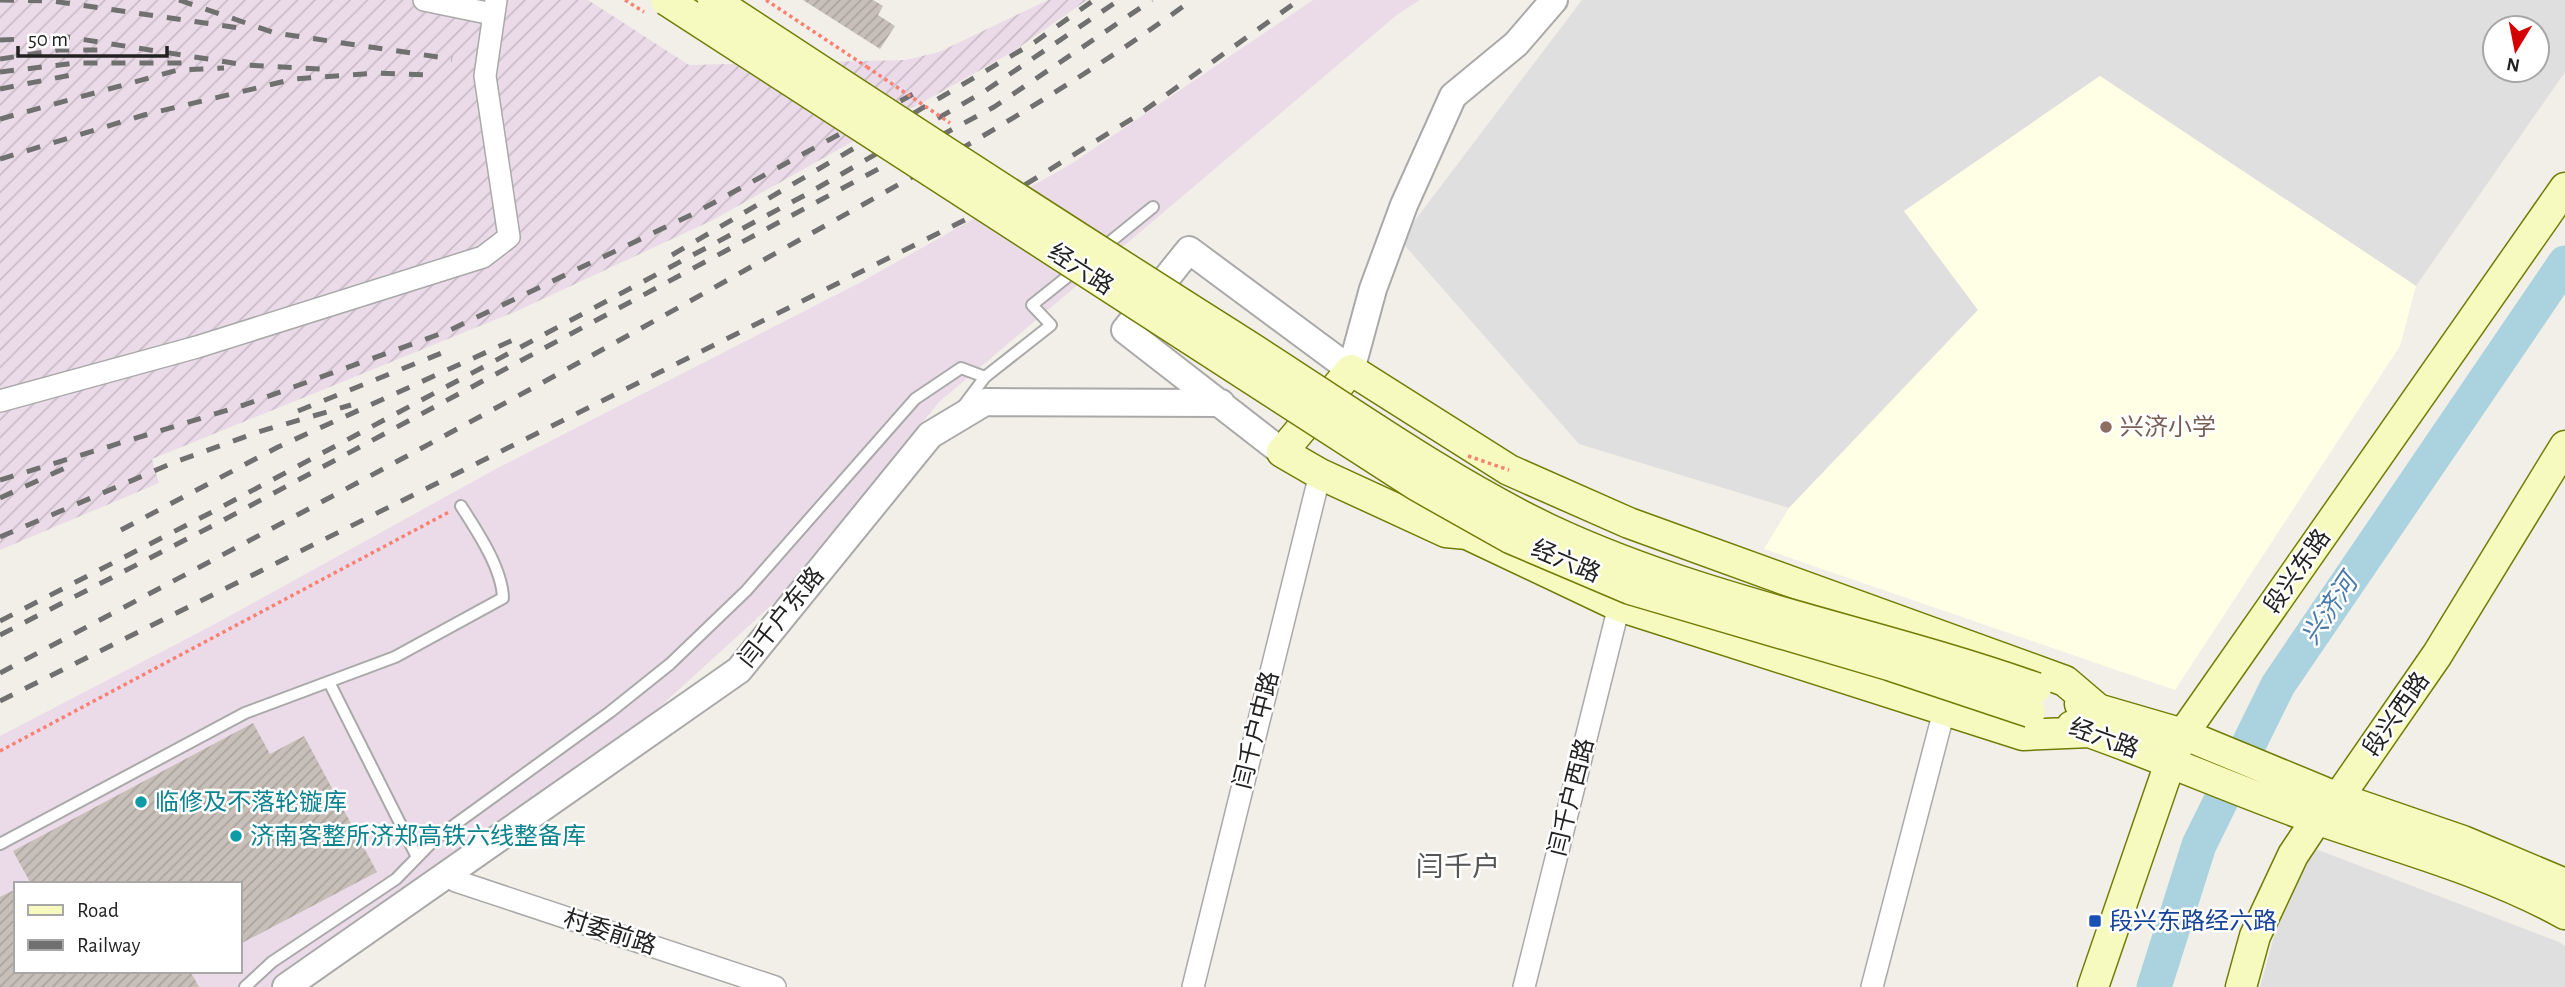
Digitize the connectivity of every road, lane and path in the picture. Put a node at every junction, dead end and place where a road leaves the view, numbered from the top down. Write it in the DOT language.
graph roads {
  1 [pos="424,0"];
  2 [pos="666,0"];
  3 [pos="713,0"];
  4 [pos="766,0"];
  5 [pos="1554,0"];
  6 [pos="494,7"];
  7 [pos="867,67"];
  8 [pos="2565,188"];
  9 [pos="1153,207"];
  10 [pos="1351,370"];
  11 [pos="985,377"];
  12 [pos="0,401"];
  13 [pos="1221,403"];
  14 [pos="958,418"];
  15 [pos="2565,446"];
  16 [pos="1282,452"];
  17 [pos="1320,474"];
  18 [pos="461,506"];
  19 [pos="1619,607"];
  20 [pos="329,682"];
  21 [pos="2033,700"];
  22 [pos="1944,711"];
  23 [pos="2094,721"];
  24 [pos="2183,734"];
  25 [pos="0,751"];
  26 [pos="2182,768"];
  27 [pos="2283,791"];
  28 [pos="2328,809"];
  29 [pos="0,844"];
  30 [pos="417,857"];
  31 [pos="451,870"];
  32 [pos="2565,884"];
  33 [pos="2565,914"];
  34 [pos="245,987"];
  35 [pos="286,987"];
  36 [pos="775,987"];
  37 [pos="1193,987"];
  38 [pos="1524,987"];
  39 [pos="1872,987"];
  40 [pos="2093,987"];
  41 [pos="2241,987"];
  1 -- 6 [label="street"];
  2 -- 21 [label="main road, 经六路, bridge"];
  3 -- 21 [label="main road, 经六路, bridge"];
  4 -- 7 [label="path"];
  5 -- 10 [label="street"];
  6 -- 12 [label="street"];
  8 -- 24 [label="main road, 段兴东路"];
  9 -- 11 [label="lane"];
  10 -- 13 [label="street"];
  10 -- 16 [label="main road"];
  10 -- 23 [label="main road"];
  11 -- 14 [label="lane"];
  11 -- 30 [label="lane"];
  13 -- 14 [label="street, 闫千户东路"];
  13 -- 16 [label="street"];
  14 -- 31 [label="street, 闫千户东路"];
  15 -- 28 [label="main road, 段兴西路"];
  16 -- 17 [label="main road"];
  17 -- 19 [label="main road"];
  17 -- 37 [label="street, 闫千户中路"];
  18 -- 20 [label="lane"];
  18 -- 25 [label="path"];
  19 -- 22 [label="main road"];
  19 -- 38 [label="street, 闫千户西路"];
  20 -- 29 [label="lane"];
  20 -- 30 [label="lane"];
  21 -- 23 [label="main road, 经六路"];
  22 -- 23 [label="main road"];
  22 -- 39 [label="street"];
  23 -- 24 [label="main road, 经六路"];
  23 -- 26 [label="main road, 经六路"];
  24 -- 26 [label="main road, 段兴东路"];
  24 -- 27 [label="main road, 经六路"];
  26 -- 27 [label="main road, 经六路"];
  26 -- 40 [label="main road, 段兴东路"];
  27 -- 28 [label="main road, 经六路"];
  28 -- 32 [label="main road, 经六路"];
  28 -- 33 [label="main road, 经六路"];
  28 -- 41 [label="main road, 段兴西路"];
  30 -- 34 [label="lane"];
  31 -- 35 [label="street, 闫千户东路"];
  31 -- 36 [label="street, 村委前路"];
}
